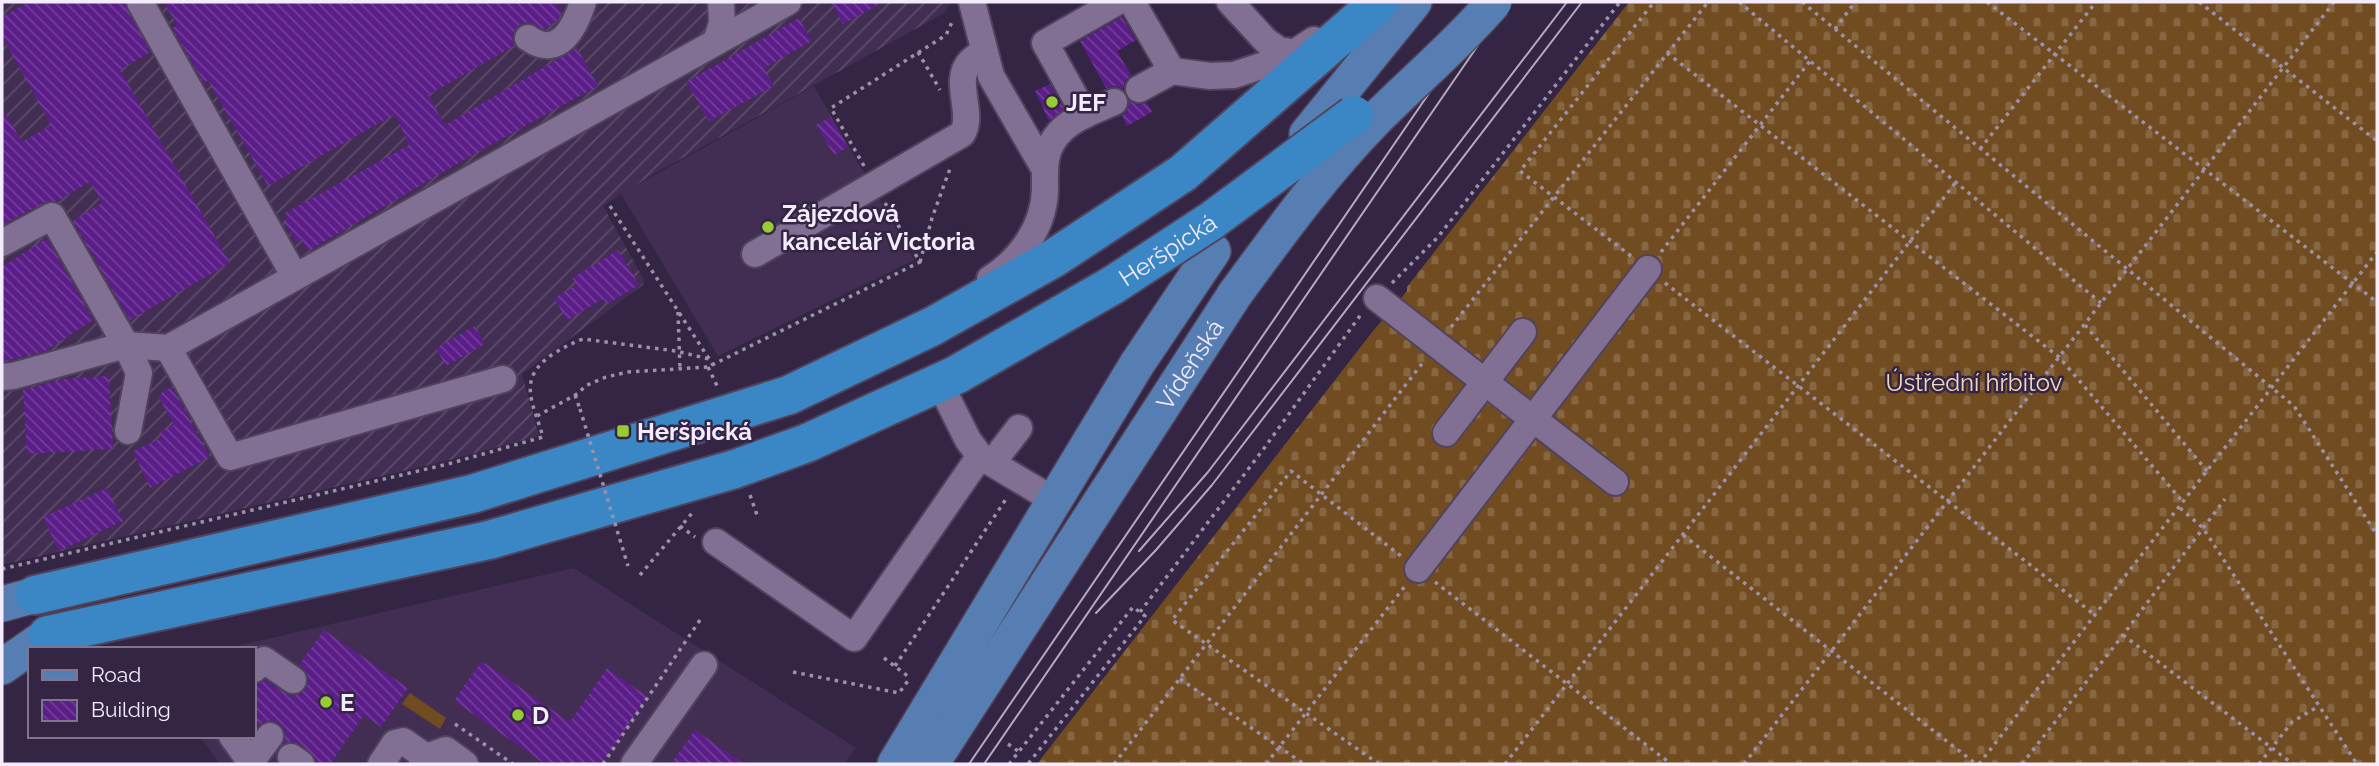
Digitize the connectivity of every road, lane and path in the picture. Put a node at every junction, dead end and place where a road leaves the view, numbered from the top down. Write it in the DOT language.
graph roads {
  1 [pos="140,2"];
  2 [pos="583,2"];
  3 [pos="720,2"];
  4 [pos="788,2"];
  5 [pos="1117,2"];
  6 [pos="1132,2"];
  7 [pos="1230,2"];
  8 [pos="1357,2"];
  9 [pos="1379,2"];
  10 [pos="1414,2"];
  11 [pos="1483,2"];
  12 [pos="1494,2"];
  13 [pos="1654,2"];
  14 [pos="1708,2"];
  15 [pos="1739,2"];
  16 [pos="1802,2"];
  17 [pos="1856,2"];
  18 [pos="1987,2"];
  19 [pos="2096,2"];
  20 [pos="2199,2"];
  21 [pos="2334,2"];
  22 [pos="965,6"];
  23 [pos="1835,29"];
  24 [pos="528,38"];
  25 [pos="716,42"];
  26 [pos="918,52"];
  27 [pos="984,52"];
  28 [pos="1297,53"];
  29 [pos="1667,53"];
  30 [pos="2055,54"];
  31 [pos="1810,61"];
  32 [pos="2283,67"];
  33 [pos="1172,71"];
  34 [pos="1139,89"];
  35 [pos="944,98"];
  36 [pos="1114,102"];
  37 [pos="1086,115"];
  38 [pos="1760,125"];
  39 [pos="1307,134"];
  40 [pos="2377,141"];
  41 [pos="1980,149"];
  42 [pos="955,156"];
  43 [pos="1044,168"];
  44 [pos="2205,168"];
  45 [pos="868,178"];
  46 [pos="1956,182"];
  47 [pos="1554,197"];
  48 [pos="610,206"];
  49 [pos="2,243"];
  50 [pos="1911,243"];
  51 [pos="1213,251"];
  52 [pos="2377,252"];
  53 [pos="755,254"];
  54 [pos="920,262"];
  55 [pos="1648,269"];
  56 [pos="2127,269"];
  57 [pos="295,277"];
  58 [pos="2354,282"];
  59 [pos="1377,298"];
  60 [pos="2377,302"];
  61 [pos="2101,303"];
  62 [pos="678,310"];
  63 [pos="2085,324"];
  64 [pos="933,326"];
  65 [pos="1523,332"];
  66 [pos="126,345"];
  67 [pos="1437,345"];
  68 [pos="168,348"];
  69 [pos="680,352"];
  70 [pos="2059,357"];
  71 [pos="709,359"];
  72 [pos="710,366"];
  73 [pos="680,369"];
  74 [pos="2,377"];
  75 [pos="503,379"];
  76 [pos="939,382"];
  77 [pos="1485,382"];
  78 [pos="1799,386"];
  79 [pos="2272,387"];
  80 [pos="575,395"];
  81 [pos="721,395"];
  82 [pos="1527,415"];
  83 [pos="537,416"];
  84 [pos="1019,428"];
  85 [pos="128,430"];
  86 [pos="1446,433"];
  87 [pos="986,459"];
  88 [pos="2207,471"];
  89 [pos="1018,480"];
  90 [pos="1615,482"];
  91 [pos="747,486"];
  92 [pos="1321,495"];
  93 [pos="2225,499"];
  94 [pos="1055,501"];
  95 [pos="1948,501"];
  96 [pos="2183,502"];
  97 [pos="2179,507"];
  98 [pos="695,509"];
  99 [pos="757,515"];
  100 [pos="2203,528"];
  101 [pos="1684,535"];
  102 [pos="2377,535"];
  103 [pos="716,542"];
  104 [pos="628,566"];
  105 [pos="1418,569"];
  106 [pos="640,575"];
  107 [pos="10,595"];
  108 [pos="2095,615"];
  109 [pos="702,617"];
  110 [pos="48,635"];
  111 [pos="2123,635"];
  112 [pos="1206,645"];
  113 [pos="31,647"];
  114 [pos="2,649"];
  115 [pos="28,649"];
  116 [pos="1832,650"];
  117 [pos="884,658"];
  118 [pos="704,665"];
  119 [pos="895,666"];
  120 [pos="2,667"];
  121 [pos="256,667"];
  122 [pos="793,672"];
  123 [pos="1180,678"];
  124 [pos="293,680"];
  125 [pos="1567,684"];
  126 [pos="2319,706"];
  127 [pos="1305,714"];
  128 [pos="455,724"];
  129 [pos="270,736"];
  130 [pos="233,738"];
  131 [pos="1008,744"];
  132 [pos="1279,747"];
  133 [pos="2272,748"];
  134 [pos="1018,751"];
  135 [pos="424,760"];
  136 [pos="251,763"];
  137 [pos="381,764"];
  138 [pos="465,764"];
  139 [pos="513,764"];
  140 [pos="603,764"];
  141 [pos="634,764"];
  142 [pos="895,764"];
  143 [pos="931,764"];
  144 [pos="1009,764"];
  145 [pos="1028,764"];
  146 [pos="1114,764"];
  147 [pos="1266,764"];
  148 [pos="1304,764"];
  149 [pos="1379,764"];
  150 [pos="1505,764"];
  151 [pos="1671,764"];
  152 [pos="1744,764"];
  153 [pos="1977,764"];
  154 [pos="2022,764"];
  155 [pos="2259,764"];
  156 [pos="2293,764"];
  157 [pos="2357,764"];
  1 -- 57 [label="street"];
  2 -- 24 [label="street"];
  3 -- 25 [label="street"];
  4 -- 25 [label="street"];
  5 -- 37 [label="street"];
  6 -- 33 [label="street"];
  7 -- 28 [label="street"];
  8 -- 28 [label="street"];
  9 -- 64 [label="highway"];
  10 -- 39 [label="main road"];
  11 -- 76 [label="highway, Heršpická, bridge"];
  12 -- 143 [label="main road, Vídeňská, bridge"];
  13 -- 47 [label="path"];
  14 -- 29 [label="path"];
  15 -- 31 [label="path"];
  16 -- 23 [label="path"];
  17 -- 23 [label="path"];
  18 -- 30 [label="path"];
  19 -- 30 [label="path"];
  20 -- 32 [label="path"];
  21 -- 32 [label="path"];
  22 -- 26 [label="path"];
  22 -- 27 [label="street"];
  23 -- 41 [label="path"];
  25 -- 57 [label="street"];
  26 -- 35 [label="path"];
  26 -- 45 [label="path"];
  27 -- 43 [label="street"];
  27 -- 45 [label="street"];
  28 -- 33 [label="street"];
  29 -- 38 [label="path"];
  29 -- 47 [label="path"];
  30 -- 41 [label="path"];
  30 -- 44 [label="path"];
  31 -- 38 [label="path"];
  31 -- 46 [label="path"];
  32 -- 40 [label="path"];
  32 -- 44 [label="path"];
  33 -- 34 [label="street"];
  36 -- 37 [label="street"];
  37 -- 43 [label="street"];
  38 -- 50 [label="path"];
  38 -- 55 [label="path"];
  41 -- 56 [label="path"];
  42 -- 54 [label="path"];
  43 -- 64 [label="street"];
  44 -- 56 [label="path"];
  44 -- 58 [label="path"];
  45 -- 53 [label="street"];
  45 -- 54 [label="path"];
  46 -- 50 [label="path"];
  46 -- 61 [label="path"];
  47 -- 55 [label="path"];
  47 -- 67 [label="path"];
  48 -- 62 [label="path"];
  49 -- 66 [label="street"];
  50 -- 70 [label="path"];
  50 -- 78 [label="path"];
  51 -- 94 [label="main road, Vídeňská"];
  52 -- 58 [label="path"];
  54 -- 72 [label="path"];
  55 -- 78 [label="path"];
  55 -- 82 [label="street"];
  56 -- 61 [label="path"];
  56 -- 79 [label="path"];
  57 -- 68 [label="street"];
  58 -- 60 [label="path"];
  58 -- 79 [label="path"];
  59 -- 67 [label="street"];
  61 -- 63 [label="path"];
  62 -- 69 [label="path"];
  62 -- 71 [label="path"];
  63 -- 70 [label="path"];
  63 -- 88 [label="path"];
  64 -- 107 [label="highway"];
  65 -- 77 [label="street"];
  66 -- 68 [label="street"];
  66 -- 74 [label="street"];
  66 -- 85 [label="street"];
  67 -- 77 [label="street"];
  67 -- 92 [label="path"];
  68 -- 75 [label="street"];
  69 -- 71 [label="path"];
  69 -- 73 [label="path"];
  69 -- 83 [label="path"];
  70 -- 95 [label="path"];
  70 -- 96 [label="path"];
  71 -- 72 [label="path"];
  72 -- 73 [label="path"];
  72 -- 81 [label="path"];
  73 -- 80 [label="path"];
  76 -- 87 [label="street"];
  76 -- 110 [label="highway, Heršpická"];
  77 -- 82 [label="street"];
  77 -- 86 [label="street"];
  78 -- 95 [label="path"];
  78 -- 101 [label="path"];
  79 -- 88 [label="path"];
  79 -- 102 [label="path"];
  80 -- 83 [label="path"];
  80 -- 104 [label="path, bridge"];
  82 -- 90 [label="street"];
  82 -- 105 [label="street"];
  83 -- 107 [label="path"];
  84 -- 87 [label="street"];
  87 -- 89 [label="street"];
  87 -- 103 [label="street"];
  88 -- 96 [label="path"];
  89 -- 94 [label="street"];
  89 -- 119 [label="path"];
  91 -- 99 [label="path"];
  92 -- 105 [label="path"];
  92 -- 112 [label="path"];
  92 -- 112 [label="path"];
  93 -- 100 [label="path"];
  94 -- 142 [label="main road, Vídeňská"];
  95 -- 108 [label="path"];
  95 -- 116 [label="path"];
  96 -- 97 [label="path"];
  97 -- 100 [label="path"];
  97 -- 108 [label="path"];
  98 -- 106 [label="path"];
  100 -- 111 [label="path"];
  100 -- 126 [label="path"];
  101 -- 116 [label="path"];
  101 -- 125 [label="path"];
  105 -- 125 [label="path"];
  105 -- 127 [label="path"];
  108 -- 153 [label="path"];
  109 -- 140 [label="path"];
  110 -- 113 [label="main road"];
  110 -- 114 [label="main road, Heršpická"];
  111 -- 133 [label="path"];
  111 -- 154 [label="path"];
  112 -- 123 [label="path"];
  112 -- 127 [label="path"];
  115 -- 120 [label="main road"];
  116 -- 152 [label="path"];
  116 -- 153 [label="path"];
  117 -- 119 [label="path"];
  118 -- 141 [label="street"];
  119 -- 122 [label="path"];
  121 -- 124 [label="street"];
  123 -- 132 [label="path"];
  123 -- 146 [label="path"];
  125 -- 150 [label="path"];
  125 -- 151 [label="path"];
  126 -- 133 [label="path"];
  126 -- 157 [label="path"];
  127 -- 132 [label="path"];
  127 -- 149 [label="path"];
  128 -- 139 [label="path"];
  129 -- 136 [label="street"];
  130 -- 136 [label="street"];
  131 -- 134 [label="path"];
  132 -- 147 [label="path"];
  132 -- 148 [label="path"];
  133 -- 155 [label="path"];
  133 -- 156 [label="path"];
  134 -- 144 [label="path"];
  134 -- 145 [label="path"];
  135 -- 137 [label="street"];
  135 -- 138 [label="street"];
}
